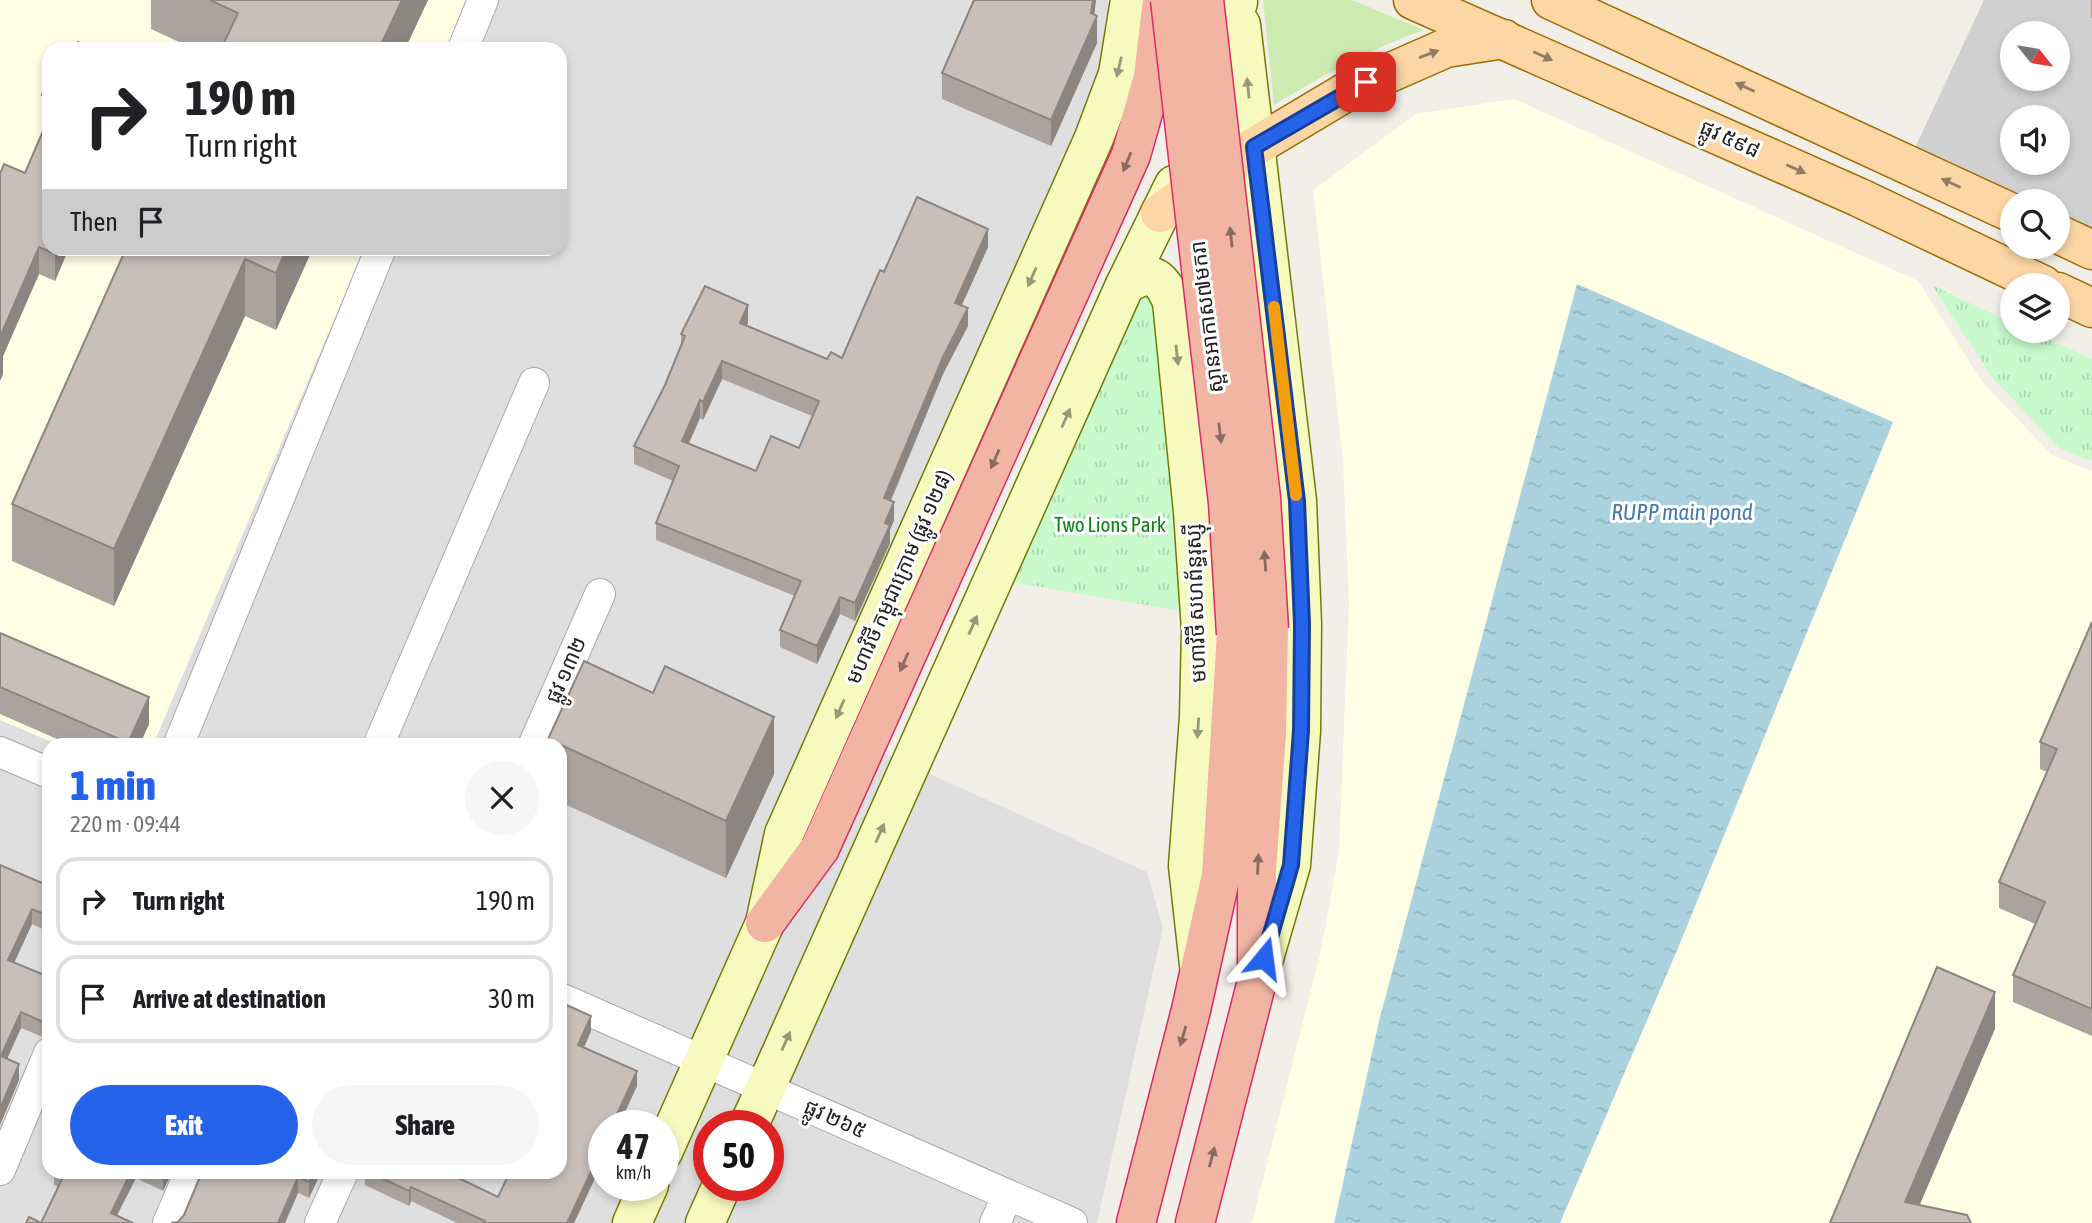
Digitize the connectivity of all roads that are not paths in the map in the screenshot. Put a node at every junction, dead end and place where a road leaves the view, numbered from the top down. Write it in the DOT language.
graph roads {
  1 [pos="484,0"];
  2 [pos="1130,0"];
  3 [pos="1162,0"];
  4 [pos="1170,0"];
  5 [pos="1413,0"];
  6 [pos="1551,0"];
  7 [pos="1227,1"];
  8 [pos="1504,39"];
  9 [pos="466,42"];
  10 [pos="1254,147"];
  11 [pos="2000,207"];
  12 [pos="1160,213"];
  13 [pos="2070,240"];
  14 [pos="2092,250"];
  15 [pos="378,256"];
  16 [pos="2018,273"];
  17 [pos="1125,285"];
  18 [pos="2070,298"];
  19 [pos="1172,302"];
  20 [pos="2092,308"];
  21 [pos="1275,311"];
  22 [pos="534,383"];
  23 [pos="600,594"];
  24 [pos="1252,632"];
  25 [pos="181,738"];
  26 [pos="381,738"];
  27 [pos="537,738"];
  28 [pos="0,752"];
  29 [pos="42,770"];
  30 [pos="765,923"];
  31 [pos="1199,969"];
  32 [pos="1257,981"];
  33 [pos="567,1001"];
  34 [pos="704,1061"];
  35 [pos="42,1070"];
  36 [pos="765,1088"];
  37 [pos="755,1110"];
  38 [pos="679,1116"];
  39 [pos="0,1170"];
  40 [pos="187,1179"];
  41 [pos="339,1179"];
  42 [pos="1008,1195"];
  43 [pos="642,1201"];
  44 [pos="715,1201"];
  45 [pos="167,1223"];
  46 [pos="320,1223"];
  47 [pos="632,1223"];
  48 [pos="705,1223"];
  49 [pos="995,1223"];
  50 [pos="1072,1223"];
  51 [pos="1136,1223"];
  52 [pos="1195,1223"];
  1 -- 9 [label="street"];
  2 -- 30 [label="main road, មហាវិថី កម្ពុជាក្រោម (ផ្លូវ ១២៨), one-way"];
  3 -- 30 [label="highway, one-way"];
  4 -- 24 [label="highway, ស្ពានអាកាស៧មករា, one-way, bridge"];
  5 -- 8 [label="main road, ផ្លូវ ៥៩៨"];
  11 -- 6 [label="main road, one-way"];
  10 -- 7 [label="main road, one-way"];
  7 -- 12 [label="main road"];
  24 -- 7 [label="highway, ស្ពានអាកាស៧មករា, one-way, bridge"];
  10 -- 8 [label="main road, one-way"];
  8 -- 16 [label="main road, ផ្លូវ ៥៩៨, one-way"];
  10 -- 12 [label="main road"];
  10 -- 21 [label="main road"];
  12 -- 17 [label="main road"];
  13 -- 14 [label="main road"];
  15 -- 25 [label="street"];
  17 -- 19 [label="main road"];
  36 -- 17 [label="main road, one-way"];
  18 -- 20 [label="main road"];
  19 -- 21 [label="main road"];
  19 -- 31 [label="main road, មហាវិថី សហព័ន្ធរុស្ស៊ី, one-way"];
  21 -- 32 [label="main road"];
  22 -- 26 [label="street"];
  23 -- 27 [label="street, ផ្លូវ ១៣២"];
  24 -- 31 [label="highway, មហាវិថី សហព័ន្ធរុស្ស៊ី"];
  32 -- 24 [label="highway, one-way"];
  28 -- 29 [label="street"];
  30 -- 34 [label="main road, មហាវិថី កម្ពុជាក្រោម (ផ្លូវ ១២៨)"];
  31 -- 51 [label="highway, មហាវិថី សហព័ន្ធរុស្ស៊ី, one-way"];
  52 -- 32 [label="highway, one-way"];
  33 -- 34 [label="street, ផ្លូវ ២៦៥"];
  34 -- 36 [label="street, ផ្លូវ ២៦៥"];
  34 -- 38 [label="main road, មហាវិថី កម្ពុជាក្រោម (ផ្លូវ ១២៨)"];
  35 -- 39 [label="street"];
  36 -- 37 [label="main road"];
  36 -- 42 [label="street, ផ្លូវ ២៦៥"];
  40 -- 45 [label="street"];
  41 -- 46 [label="street"];
  42 -- 49 [label="street"];
  42 -- 50 [label="street, ផ្លូវ ២៦៥"];
  43 -- 47 [label="main road"];
  44 -- 48 [label="main road"];
}
